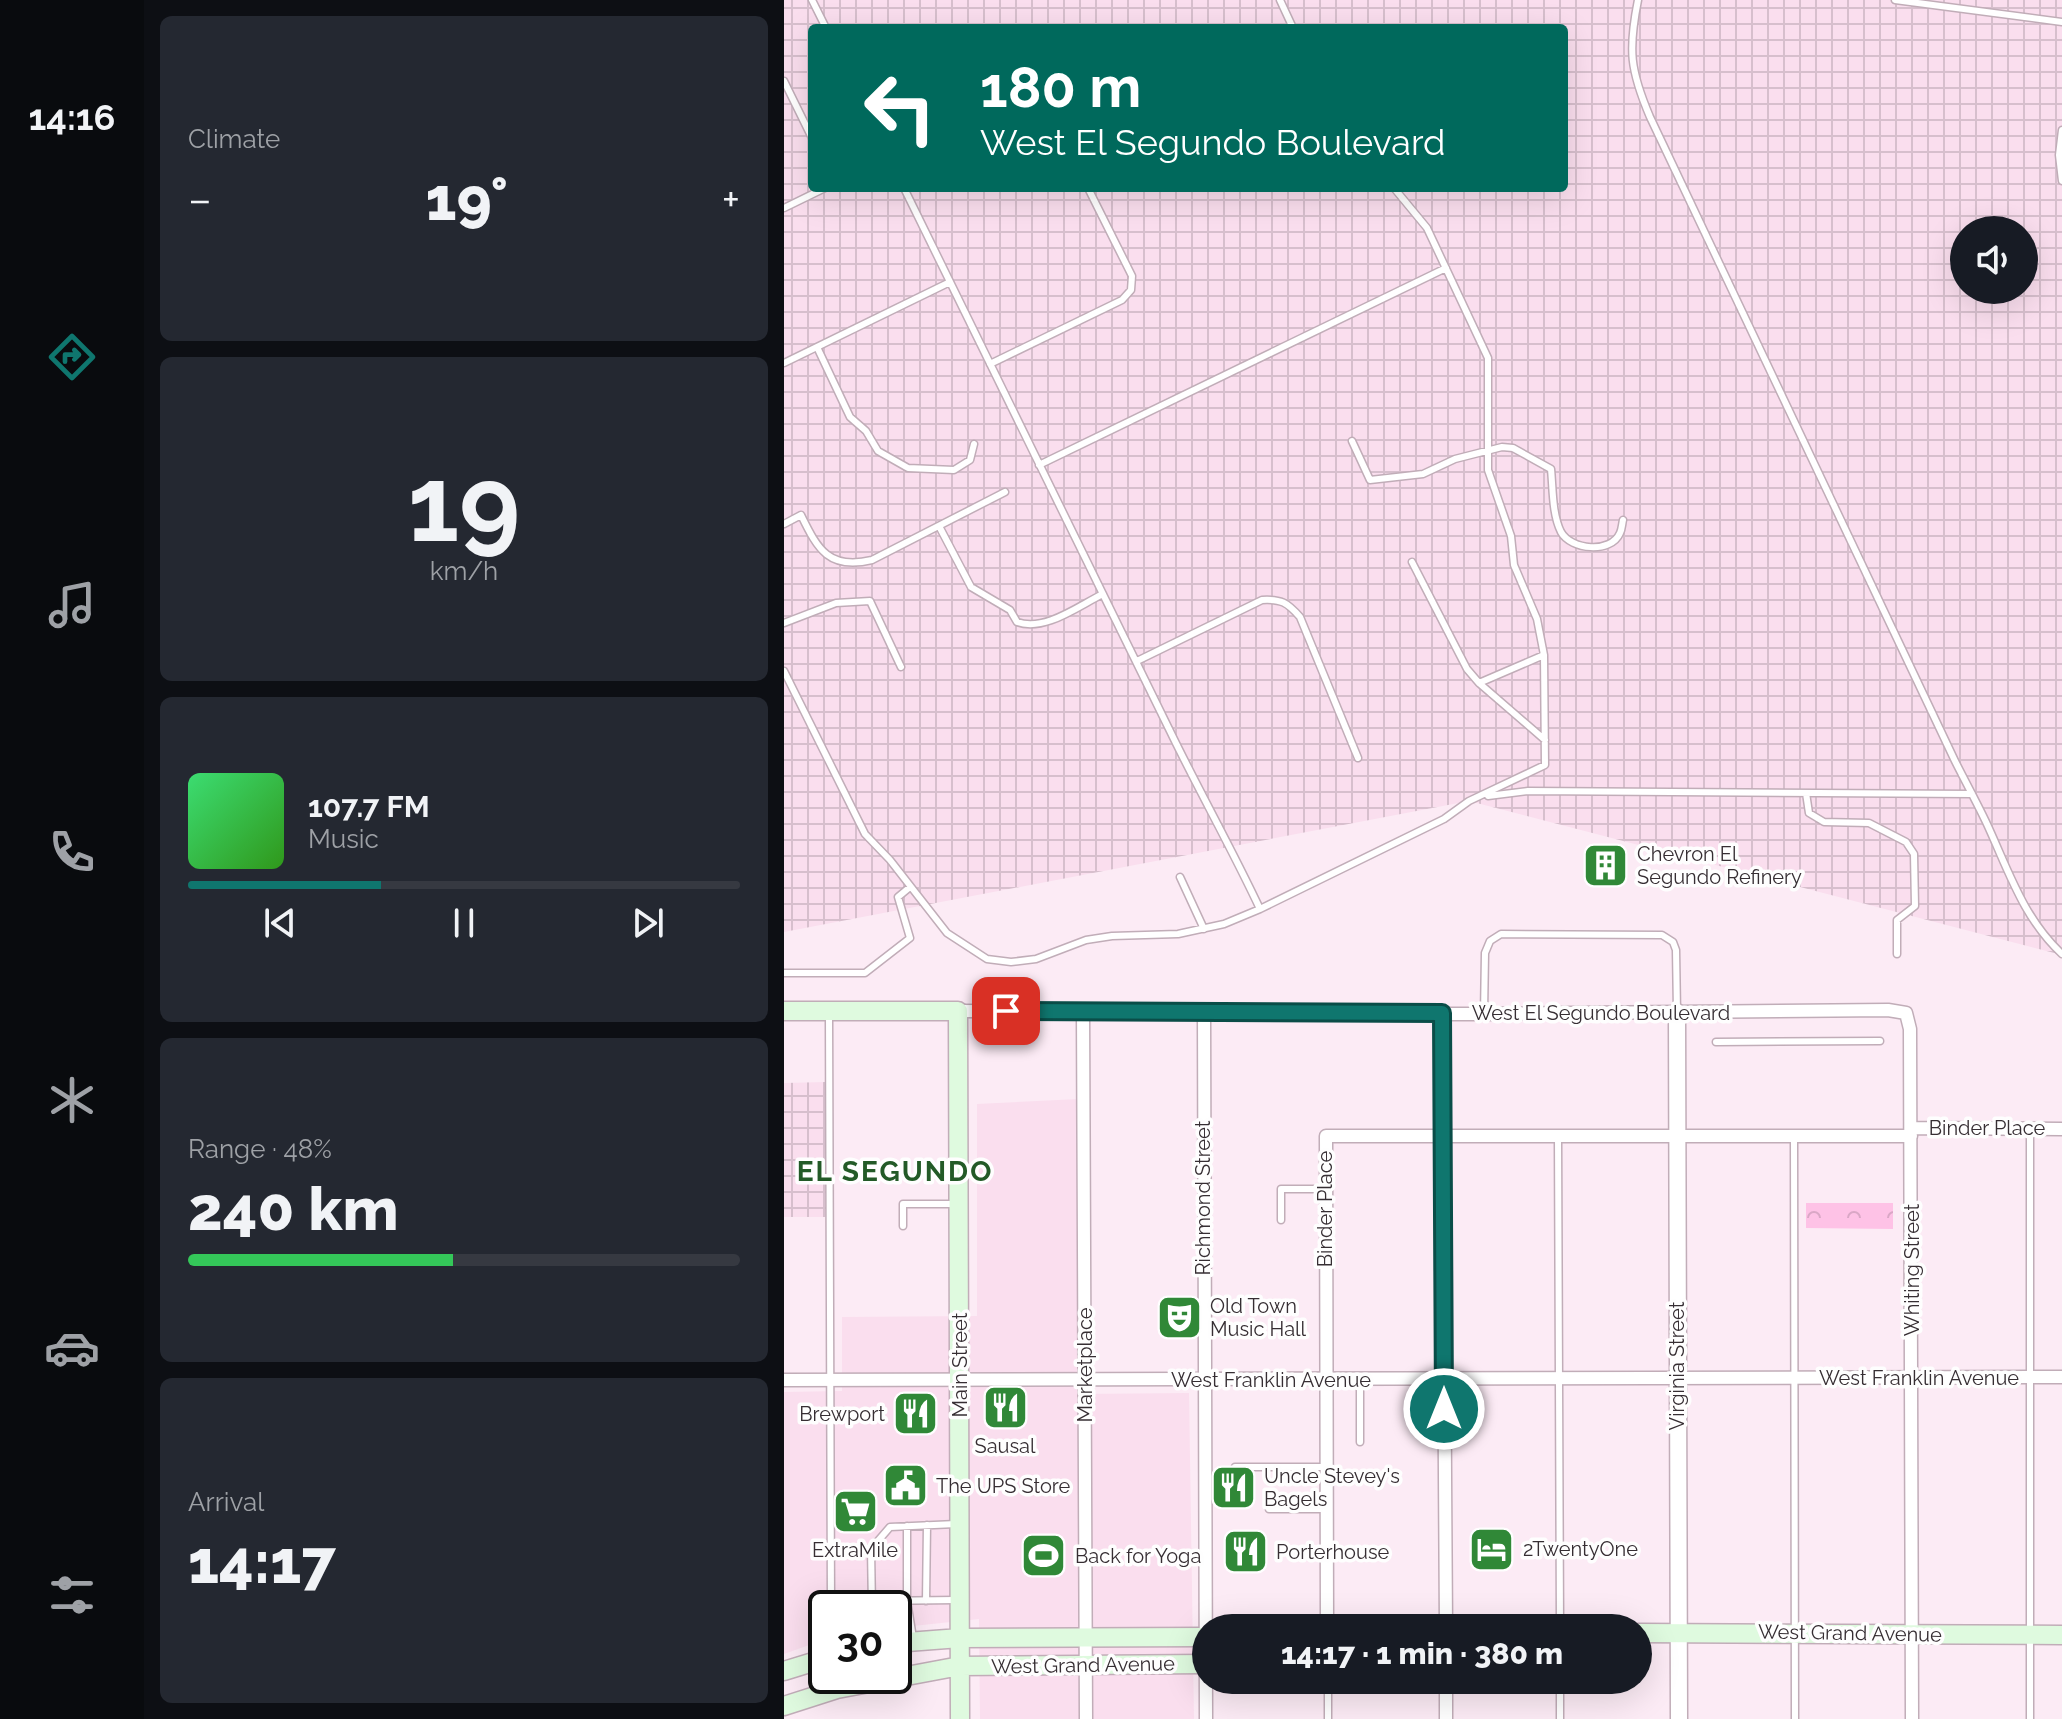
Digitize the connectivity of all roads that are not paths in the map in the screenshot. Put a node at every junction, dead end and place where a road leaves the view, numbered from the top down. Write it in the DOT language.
graph roads {
  1 [pos="812,0"];
  2 [pos="1280,0"];
  3 [pos="1638,0"];
  4 [pos="1895,0"];
  5 [pos="2062,22"];
  6 [pos="824,24"];
  7 [pos="1291,24"];
  8 [pos="784,81"];
  9 [pos="808,130"];
  10 [pos="2062,130"];
  11 [pos="2062,181"];
  12 [pos="817,192"];
  13 [pos="906,192"];
  14 [pos="1090,192"];
  15 [pos="1397,192"];
  16 [pos="784,208"];
  17 [pos="1446,268"];
  18 [pos="950,282"];
  19 [pos="817,347"];
  20 [pos="784,363"];
  21 [pos="990,364"];
  22 [pos="1352,441"];
  23 [pos="974,444"];
  24 [pos="1489,449"];
  25 [pos="1039,465"];
  26 [pos="1005,492"];
  27 [pos="1623,520"];
  28 [pos="784,524"];
  29 [pos="939,526"];
  30 [pos="1412,562"];
  31 [pos="1103,594"];
  32 [pos="784,623"];
  33 [pos="1544,655"];
  34 [pos="1137,661"];
  35 [pos="901,667"];
  36 [pos="784,671"];
  37 [pos="1479,683"];
  38 [pos="1545,740"];
  39 [pos="1358,758"];
  40 [pos="1806,793"];
  41 [pos="1972,794"];
  42 [pos="1469,801"];
  43 [pos="1180,877"];
  44 [pos="910,887"];
  45 [pos="1260,909"];
  46 [pos="1204,929"];
  47 [pos="1897,954"];
  48 [pos="2062,954"];
  49 [pos="784,973"];
  50 [pos="784,1011"];
  51 [pos="829,1011"];
  52 [pos="958,1011"];
  53 [pos="1083,1011"];
  54 [pos="1677,1012"];
  55 [pos="1204,1013"];
  56 [pos="1442,1013"];
  57 [pos="1906,1013"];
  58 [pos="1484,1014"];
  59 [pos="1880,1041"];
  60 [pos="1716,1042"];
  61 [pos="2030,1129"];
  62 [pos="2062,1129"];
  63 [pos="1911,1132"];
  64 [pos="1443,1136"];
  65 [pos="1558,1136"];
  66 [pos="1677,1136"];
  67 [pos="1794,1136"];
  68 [pos="1325,1189"];
  69 [pos="959,1204"];
  70 [pos="1281,1220"];
  71 [pos="903,1226"];
  72 [pos="2029,1377"];
  73 [pos="2062,1377"];
  74 [pos="1795,1378"];
  75 [pos="1560,1379"];
  76 [pos="1677,1379"];
  77 [pos="1913,1379"];
  78 [pos="784,1380"];
  79 [pos="830,1380"];
  80 [pos="960,1380"];
  81 [pos="1085,1380"];
  82 [pos="1203,1380"];
  83 [pos="1325,1380"];
  84 [pos="1360,1380"];
  85 [pos="1444,1380"];
  86 [pos="1360,1442"];
  87 [pos="1235,1467"];
  88 [pos="1326,1467"];
  89 [pos="1269,1509"];
  90 [pos="1326,1509"];
  91 [pos="960,1523"];
  92 [pos="927,1525"];
  93 [pos="907,1526"];
  94 [pos="831,1549"];
  95 [pos="871,1549"];
  96 [pos="831,1590"];
  97 [pos="872,1590"];
  98 [pos="907,1590"];
  99 [pos="960,1600"];
  100 [pos="912,1601"];
  101 [pos="926,1601"];
  102 [pos="1206,1614"];
  103 [pos="1327,1614"];
  104 [pos="1446,1614"];
  105 [pos="1560,1614"];
  106 [pos="912,1630"];
  107 [pos="1679,1632"];
  108 [pos="1795,1632"];
  109 [pos="1652,1633"];
  110 [pos="1912,1634"];
  111 [pos="2030,1635"];
  112 [pos="2062,1635"];
  113 [pos="960,1638"];
  114 [pos="1086,1638"];
  115 [pos="1192,1638"];
  116 [pos="914,1642"];
  117 [pos="808,1664"];
  118 [pos="1087,1664"];
  119 [pos="1192,1664"];
  120 [pos="960,1666"];
  121 [pos="784,1671"];
  122 [pos="912,1672"];
  123 [pos="810,1694"];
  124 [pos="1206,1694"];
  125 [pos="1328,1694"];
  126 [pos="1446,1694"];
  127 [pos="1560,1694"];
  128 [pos="784,1706"];
  129 [pos="960,1719"];
  130 [pos="1086,1719"];
  131 [pos="1206,1719"];
  132 [pos="1328,1719"];
  133 [pos="1446,1719"];
  134 [pos="1560,1719"];
  135 [pos="1679,1719"];
  136 [pos="1795,1719"];
  137 [pos="1912,1719"];
  138 [pos="2030,1719"];
  1 -- 6 [label="lane"];
  2 -- 7 [label="lane"];
  3 -- 41 [label="lane"];
  4 -- 5 [label="lane"];
  8 -- 9 [label="lane"];
  10 -- 11 [label="lane"];
  12 -- 16 [label="lane"];
  13 -- 18 [label="lane"];
  14 -- 21 [label="lane"];
  15 -- 17 [label="lane"];
  17 -- 24 [label="lane"];
  17 -- 25 [label="lane"];
  18 -- 19 [label="lane"];
  18 -- 21 [label="lane"];
  19 -- 20 [label="lane"];
  19 -- 23 [label="lane"];
  21 -- 25 [label="lane"];
  22 -- 24 [label="lane"];
  24 -- 27 [label="lane"];
  24 -- 33 [label="lane"];
  25 -- 31 [label="lane"];
  26 -- 29 [label="lane"];
  28 -- 29 [label="lane"];
  29 -- 31 [label="lane"];
  30 -- 37 [label="lane"];
  31 -- 34 [label="lane"];
  32 -- 35 [label="lane"];
  33 -- 37 [label="lane"];
  33 -- 38 [label="lane"];
  34 -- 39 [label="lane"];
  34 -- 45 [label="lane"];
  36 -- 44 [label="lane"];
  37 -- 38 [label="lane"];
  38 -- 42 [label="lane"];
  40 -- 41 [label="lane"];
  40 -- 42 [label="lane"];
  40 -- 47 [label="lane"];
  41 -- 48 [label="lane"];
  42 -- 45 [label="lane"];
  43 -- 46 [label="lane"];
  44 -- 46 [label="lane"];
  44 -- 49 [label="lane"];
  45 -- 46 [label="lane"];
  50 -- 51 [label="main road"];
  51 -- 52 [label="main road"];
  51 -- 79 [label="lane"];
  52 -- 53 [label="street, West El Segundo Boulevard"];
  52 -- 69 [label="main road, Main Street"];
  53 -- 55 [label="street, West El Segundo Boulevard"];
  53 -- 81 [label="street, Marketplace"];
  54 -- 57 [label="street, West El Segundo Boulevard"];
  54 -- 58 [label="street, West El Segundo Boulevard"];
  54 -- 58 [label="lane"];
  54 -- 66 [label="street, Virginia Street"];
  55 -- 56 [label="street, West El Segundo Boulevard"];
  55 -- 82 [label="street, Richmond Street"];
  56 -- 58 [label="street, West El Segundo Boulevard"];
  56 -- 64 [label="street"];
  57 -- 63 [label="street, Whiting Street"];
  59 -- 60 [label="lane"];
  61 -- 62 [label="street, Binder Place"];
  61 -- 63 [label="street, Binder Place"];
  61 -- 72 [label="lane"];
  63 -- 67 [label="street, Binder Place"];
  63 -- 77 [label="street, Whiting Street"];
  64 -- 65 [label="street, Binder Place"];
  64 -- 68 [label="street, Binder Place"];
  64 -- 85 [label="street"];
  65 -- 66 [label="street, Binder Place"];
  65 -- 75 [label="lane"];
  66 -- 67 [label="street, Binder Place"];
  66 -- 76 [label="street, Virginia Street"];
  67 -- 74 [label="lane"];
  68 -- 70 [label="lane"];
  68 -- 83 [label="street, Binder Place"];
  69 -- 71 [label="lane"];
  69 -- 80 [label="main road, Main Street"];
  72 -- 73 [label="street, West Franklin Avenue"];
  72 -- 77 [label="street, West Franklin Avenue"];
  72 -- 111 [label="lane"];
  74 -- 76 [label="street, West Franklin Avenue"];
  74 -- 77 [label="street, West Franklin Avenue"];
  74 -- 108 [label="lane"];
  75 -- 76 [label="street, West Franklin Avenue"];
  75 -- 85 [label="street, West Franklin Avenue"];
  75 -- 105 [label="lane"];
  76 -- 107 [label="street, Virginia Street"];
  77 -- 110 [label="street, Whiting Street"];
  78 -- 79 [label="street, West Franklin Avenue"];
  79 -- 80 [label="street, West Franklin Avenue"];
  79 -- 94 [label="lane"];
  80 -- 81 [label="street, West Franklin Avenue"];
  80 -- 91 [label="main road, Main Street"];
  81 -- 82 [label="street, West Franklin Avenue"];
  81 -- 114 [label="street, Marketplace"];
  82 -- 83 [label="street, West Franklin Avenue"];
  82 -- 102 [label="street, Richmond Street"];
  83 -- 84 [label="street, West Franklin Avenue"];
  83 -- 88 [label="street, Binder Place"];
  84 -- 85 [label="street, West Franklin Avenue"];
  84 -- 86 [label="lane"];
  85 -- 104 [label="street"];
  87 -- 88 [label="lane"];
  88 -- 90 [label="street, Binder Place"];
  89 -- 90 [label="lane"];
  90 -- 103 [label="street, Binder Place"];
  91 -- 92 [label="lane"];
  91 -- 99 [label="main road, Main Street"];
  92 -- 93 [label="lane"];
  92 -- 101 [label="lane"];
  93 -- 95 [label="lane"];
  93 -- 98 [label="lane"];
  94 -- 95 [label="lane"];
  94 -- 96 [label="lane"];
  95 -- 97 [label="lane"];
  99 -- 101 [label="lane"];
  99 -- 113 [label="main road, Main Street"];
  100 -- 101 [label="lane"];
  106 -- 116 [label="lane"];
  107 -- 108 [label="main road, West Grand Avenue"];
  107 -- 109 [label="main road, West Grand Avenue"];
  107 -- 135 [label="street, Virginia Street"];
  108 -- 110 [label="main road, West Grand Avenue"];
  108 -- 136 [label="lane"];
  110 -- 111 [label="main road, West Grand Avenue"];
  110 -- 137 [label="street, Whiting Street"];
  111 -- 112 [label="main road, West Grand Avenue"];
  111 -- 138 [label="lane"];
  113 -- 114 [label="main road, West Grand Avenue"];
  113 -- 116 [label="main road, West Grand Avenue"];
  113 -- 120 [label="main road, Main Street"];
  114 -- 115 [label="main road, West Grand Avenue"];
  114 -- 118 [label="street, Marketplace"];
  117 -- 121 [label="main road"];
  118 -- 119 [label="main road, West Grand Avenue"];
  118 -- 120 [label="main road, West Grand Avenue"];
  118 -- 130 [label="street, Marketplace"];
  120 -- 122 [label="main road, West Grand Avenue"];
  120 -- 129 [label="main road, Main Street"];
  123 -- 128 [label="main road, West Grand Avenue"];
  124 -- 131 [label="street, Richmond Street"];
  125 -- 132 [label="lane"];
  126 -- 133 [label="street"];
  127 -- 134 [label="lane"];
}
